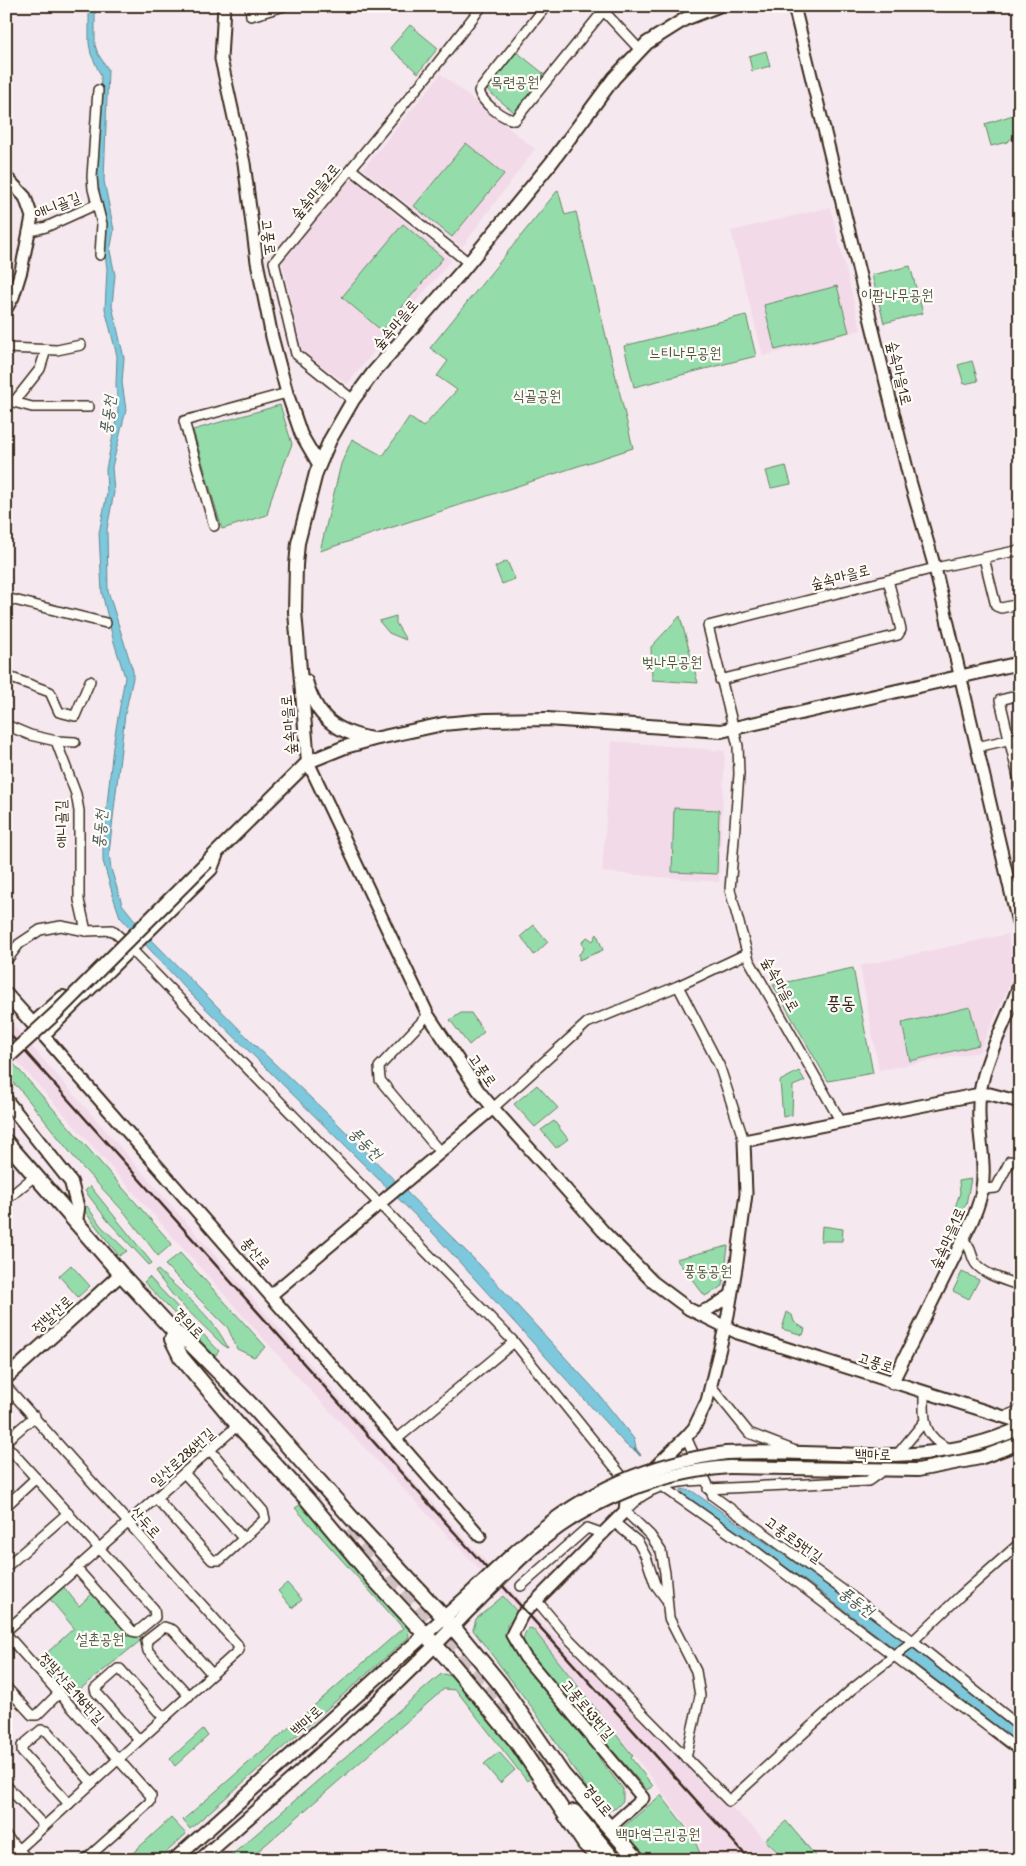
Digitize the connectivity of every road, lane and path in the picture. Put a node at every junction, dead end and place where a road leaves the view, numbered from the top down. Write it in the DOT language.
graph roads {
  1 [pos="224,6"];
  2 [pos="250,6"];
  3 [pos="284,6"];
  4 [pos="482,6"];
  5 [pos="546,6"];
  6 [pos="718,6"];
  7 [pos="794,6"];
  8 [pos="604,8"];
  9 [pos="640,50"];
  10 [pos="98,90"];
  11 [pos="351,169"];
  12 [pos="6,177"];
  13 [pos="97,204"];
  14 [pos="28,232"];
  15 [pos="100,255"];
  16 [pos="469,263"];
  17 [pos="6,309"];
  18 [pos="80,344"];
  19 [pos="6,348"];
  20 [pos="46,350"];
  21 [pos="288,393"];
  22 [pos="353,400"];
  23 [pos="10,401"];
  24 [pos="89,408"];
  25 [pos="319,465"];
  26 [pos="214,526"];
  27 [pos="1020,550"];
  28 [pos="984,558"];
  29 [pos="935,568"];
  30 [pos="888,580"];
  31 [pos="6,598"];
  32 [pos="1020,604"];
  33 [pos="106,622"];
  34 [pos="298,650"];
  35 [pos="1020,663"];
  36 [pos="6,676"];
  37 [pos="960,677"];
  38 [pos="720,680"];
  39 [pos="90,681"];
  40 [pos="1020,695"];
  41 [pos="6,725"];
  42 [pos="734,729"];
  43 [pos="1020,737"];
  44 [pos="374,739"];
  45 [pos="1010,739"];
  46 [pos="56,741"];
  47 [pos="75,742"];
  48 [pos="976,747"];
  49 [pos="308,762"];
  50 [pos="1019,782"];
  51 [pos="218,852"];
  52 [pos="1015,887"];
  53 [pos="86,931"];
  54 [pos="1020,931"];
  55 [pos="129,942"];
  56 [pos="746,954"];
  57 [pos="6,961"];
  58 [pos="1020,981"];
  59 [pos="678,986"];
  60 [pos="6,994"];
  61 [pos="428,1015"];
  62 [pos="34,1023"];
  63 [pos="43,1035"];
  64 [pos="6,1059"];
  65 [pos="980,1094"];
  66 [pos="6,1100"];
  67 [pos="1020,1102"];
  68 [pos="493,1108"];
  69 [pos="841,1122"];
  70 [pos="744,1141"];
  71 [pos="6,1142"];
  72 [pos="440,1152"];
  73 [pos="6,1153"];
  74 [pos="1020,1164"];
  75 [pos="31,1179"];
  76 [pos="982,1189"];
  77 [pos="6,1200"];
  78 [pos="382,1202"];
  79 [pos="76,1220"];
  80 [pos="963,1240"];
  81 [pos="118,1277"];
  82 [pos="1020,1286"];
  83 [pos="271,1295"];
  84 [pos="731,1295"];
  85 [pos="698,1313"];
  86 [pos="724,1326"];
  87 [pos="174,1336"];
  88 [pos="514,1342"];
  89 [pos="6,1378"];
  90 [pos="892,1383"];
  91 [pos="6,1386"];
  92 [pos="711,1386"];
  93 [pos="924,1394"];
  94 [pos="1020,1410"];
  95 [pos="34,1416"];
  96 [pos="1003,1418"];
  97 [pos="924,1422"];
  98 [pos="1020,1422"];
  99 [pos="238,1425"];
  100 [pos="1020,1428"];
  101 [pos="686,1437"];
  102 [pos="397,1439"];
  103 [pos="6,1443"];
  104 [pos="1017,1445"];
  105 [pos="210,1450"];
  106 [pos="951,1450"];
  107 [pos="796,1451"];
  108 [pos="896,1456"];
  109 [pos="882,1471"];
  110 [pos="649,1472"];
  111 [pos="184,1473"];
  112 [pos="626,1476"];
  113 [pos="36,1478"];
  114 [pos="706,1485"];
  115 [pos="660,1486"];
  116 [pos="156,1498"];
  117 [pos="6,1506"];
  118 [pos="625,1510"];
  119 [pos="68,1513"];
  120 [pos="128,1523"];
  121 [pos="614,1523"];
  122 [pos="349,1528"];
  123 [pos="604,1534"];
  124 [pos="480,1536"];
  125 [pos="243,1538"];
  126 [pos="1020,1543"];
  127 [pos="100,1549"];
  128 [pos="6,1567"];
  129 [pos="77,1569"];
  130 [pos="521,1586"];
  131 [pos="537,1601"];
  132 [pos="667,1601"];
  133 [pos="463,1608"];
  134 [pos="448,1622"];
  135 [pos="6,1633"];
  136 [pos="425,1634"];
  137 [pos="912,1642"];
  138 [pos="436,1646"];
  139 [pos="896,1653"];
  140 [pos="212,1674"];
  141 [pos="6,1687"];
  142 [pos="59,1693"];
  143 [pos="189,1696"];
  144 [pos="164,1718"];
  145 [pos="1020,1727"];
  146 [pos="139,1740"];
  147 [pos="1020,1751"];
  148 [pos="686,1758"];
  149 [pos="118,1759"];
  150 [pos="92,1783"];
  151 [pos="6,1784"];
  152 [pos="69,1804"];
  153 [pos="44,1826"];
  154 [pos="609,1828"];
  155 [pos="6,1836"];
  156 [pos="18,1849"];
  157 [pos="1020,1856"];
  158 [pos="7,1860"];
  159 [pos="28,1860"];
  160 [pos="84,1860"];
  161 [pos="174,1860"];
  162 [pos="200,1860"];
  163 [pos="601,1860"];
  164 [pos="614,1860"];
  165 [pos="628,1860"];
  166 [pos="638,1860"];
  167 [pos="1015,1860"];
  1 -- 21 [label="street, 고풍로"];
  2 -- 3 [label="street"];
  4 -- 11 [label="street, 숲속마을2로"];
  5 -- 8 [label="street"];
  6 -- 9 [label="main road, 숲속마을로"];
  7 -- 29 [label="street, 숲속마을1로"];
  8 -- 9 [label="street"];
  9 -- 16 [label="main road, 숲속마을로"];
  10 -- 13 [label="street"];
  11 -- 16 [label="street"];
  11 -- 22 [label="street, 숲속마을2로"];
  12 -- 14 [label="street, 애니골길"];
  13 -- 14 [label="street, 애니골길"];
  13 -- 15 [label="street"];
  14 -- 17 [label="street, 애니골길"];
  16 -- 22 [label="main road, 숲속마을로"];
  18 -- 20 [label="street"];
  19 -- 20 [label="street"];
  20 -- 23 [label="street"];
  21 -- 25 [label="street, 고풍로"];
  21 -- 26 [label="street"];
  22 -- 25 [label="main road, 숲속마을로"];
  23 -- 24 [label="street"];
  25 -- 34 [label="main road, 숲속마을로"];
  27 -- 28 [label="street"];
  28 -- 29 [label="street"];
  28 -- 32 [label="street"];
  29 -- 30 [label="street"];
  29 -- 37 [label="street, 숲속마을1로"];
  30 -- 38 [label="street, 숲속마을로"];
  30 -- 38 [label="street, 숲속마을로"];
  31 -- 33 [label="street"];
  34 -- 44 [label="main road"];
  34 -- 49 [label="main road, 숲속마을로"];
  35 -- 37 [label="main road, 숲속마을로"];
  36 -- 39 [label="street"];
  37 -- 42 [label="main road, 숲속마을로"];
  37 -- 48 [label="street, 숲속마을1로"];
  38 -- 42 [label="street, 숲속마을로"];
  40 -- 45 [label="street"];
  41 -- 46 [label="street"];
  42 -- 44 [label="main road, 숲속마을로"];
  42 -- 56 [label="street, 숲속마을로"];
  43 -- 45 [label="street"];
  44 -- 49 [label="main road, 숲속마을로"];
  45 -- 48 [label="street"];
  45 -- 50 [label="street"];
  46 -- 47 [label="street"];
  46 -- 53 [label="street, 애니골길"];
  48 -- 52 [label="street, 숲속마을1로"];
  49 -- 51 [label="main road, 숲속마을로"];
  49 -- 61 [label="street, 고풍로"];
  51 -- 55 [label="main road"];
  51 -- 64 [label="main road, 숲속마을로, bridge"];
  52 -- 54 [label="street, 숲속마을1로"];
  53 -- 55 [label="street"];
  53 -- 57 [label="street"];
  55 -- 62 [label="main road"];
  55 -- 63 [label="main road"];
  55 -- 78 [label="street"];
  56 -- 59 [label="street"];
  56 -- 69 [label="street, 숲속마을로"];
  58 -- 65 [label="street, 숲속마을1로"];
  59 -- 68 [label="street"];
  59 -- 70 [label="street"];
  60 -- 62 [label="main road, 풍산로"];
  61 -- 68 [label="street, 고풍로"];
  61 -- 72 [label="street"];
  62 -- 63 [label="main road, 풍산로"];
  63 -- 83 [label="street, 풍산로"];
  65 -- 67 [label="street"];
  65 -- 69 [label="street"];
  65 -- 76 [label="street, 숲속마을1로"];
  66 -- 79 [label="main road"];
  68 -- 72 [label="street"];
  68 -- 85 [label="street, 고풍로"];
  69 -- 70 [label="street"];
  70 -- 84 [label="street"];
  71 -- 79 [label="main road, 경의로"];
  72 -- 78 [label="street"];
  73 -- 75 [label="main road, 경의로"];
  74 -- 76 [label="street"];
  75 -- 77 [label="street"];
  75 -- 81 [label="main road, 경의로"];
  76 -- 80 [label="street, 숲속마을1로"];
  78 -- 83 [label="street"];
  78 -- 88 [label="street"];
  79 -- 81 [label="main road, 경의로"];
  80 -- 82 [label="street"];
  80 -- 90 [label="street, 숲속마을1로"];
  81 -- 87 [label="main road, 경의로"];
  81 -- 89 [label="main road, 정발산로"];
  83 -- 102 [label="street, 풍산로"];
  84 -- 85 [label="street"];
  84 -- 86 [label="street"];
  85 -- 86 [label="street, 고풍로"];
  86 -- 90 [label="street, 고풍로"];
  86 -- 92 [label="street"];
  87 -- 99 [label="main road"];
  87 -- 122 [label="main road, 경의로"];
  87 -- 134 [label="main road"];
  88 -- 102 [label="street"];
  88 -- 112 [label="street"];
  90 -- 93 [label="street, 고풍로"];
  91 -- 95 [label="street, 산두로"];
  92 -- 101 [label="street"];
  92 -- 107 [label="street"];
  93 -- 96 [label="street, 고풍로"];
  93 -- 97 [label="street"];
  94 -- 96 [label="street"];
  95 -- 103 [label="street"];
  95 -- 120 [label="street, 산두로"];
  96 -- 98 [label="street, 고풍로"];
  97 -- 106 [label="street"];
  97 -- 108 [label="street"];
  99 -- 105 [label="street, 일산로286번길"];
  99 -- 136 [label="main road"];
  100 -- 106 [label="main road, 백마로"];
  101 -- 110 [label="street"];
  101 -- 114 [label="street, 고풍로5번길"];
  102 -- 124 [label="street, 풍산로"];
  103 -- 113 [label="street"];
  104 -- 109 [label="main road, 백마로"];
  105 -- 111 [label="street, 일산로286번길"];
  105 -- 125 [label="street"];
  106 -- 108 [label="main road, 백마로"];
  107 -- 108 [label="main road, 백마로"];
  107 -- 133 [label="main road, 백마로, bridge"];
  109 -- 114 [label="street"];
  109 -- 133 [label="main road, 백마로, bridge"];
  110 -- 112 [label="street"];
  110 -- 115 [label="street"];
  111 -- 116 [label="street, 일산로286번길"];
  111 -- 125 [label="street"];
  112 -- 118 [label="street"];
  113 -- 117 [label="street"];
  113 -- 119 [label="street"];
  114 -- 115 [label="street"];
  114 -- 137 [label="street, 고풍로5번길"];
  115 -- 118 [label="street"];
  115 -- 139 [label="street"];
  116 -- 120 [label="street, 일산로286번길"];
  116 -- 125 [label="street"];
  118 -- 121 [label="street, 고풍로43번길"];
  118 -- 132 [label="street"];
  119 -- 127 [label="street"];
  119 -- 128 [label="street"];
  120 -- 127 [label="street, 일산로286번길"];
  120 -- 140 [label="street, 산두로"];
  121 -- 123 [label="street, 고풍로43번길"];
  121 -- 132 [label="street"];
  123 -- 130 [label="street"];
  123 -- 131 [label="street, 고풍로43번길"];
  126 -- 137 [label="street"];
  127 -- 129 [label="street, 일산로286번길"];
  127 -- 129 [label="street"];
  129 -- 135 [label="street, 일산로286번길"];
  131 -- 148 [label="street"];
  131 -- 154 [label="street, 고풍로43번길"];
  132 -- 148 [label="street"];
  133 -- 134 [label="main road, 백마로"];
  134 -- 136 [label="main road, 백마로"];
  134 -- 138 [label="main road, 백마로"];
  134 -- 154 [label="main road"];
  135 -- 142 [label="street, 정발산로196번길"];
  136 -- 138 [label="main road"];
  136 -- 161 [label="main road, 백마로"];
  137 -- 139 [label="street"];
  137 -- 145 [label="street, 고풍로5번길"];
  138 -- 162 [label="main road, 백마로"];
  138 -- 163 [label="main road"];
  139 -- 147 [label="street"];
  139 -- 148 [label="street"];
  140 -- 143 [label="street, 산두로"];
  140 -- 143 [label="street"];
  141 -- 142 [label="street"];
  142 -- 149 [label="street, 정발산로196번길"];
  143 -- 144 [label="street, 산두로"];
  144 -- 146 [label="street, 산두로"];
  144 -- 146 [label="street"];
  146 -- 149 [label="street, 산두로"];
  149 -- 150 [label="street, 산두로"];
  149 -- 160 [label="street"];
  150 -- 152 [label="street, 산두로"];
  150 -- 152 [label="street"];
  151 -- 153 [label="street"];
  152 -- 153 [label="street, 산두로"];
  153 -- 156 [label="street, 산두로"];
  154 -- 166 [label="main road"];
  155 -- 156 [label="street"];
  156 -- 158 [label="street, 산두로"];
  156 -- 159 [label="street"];
  157 -- 167 [label="street"];
  164 -- 165 [label="main road, 경의로"];
}
